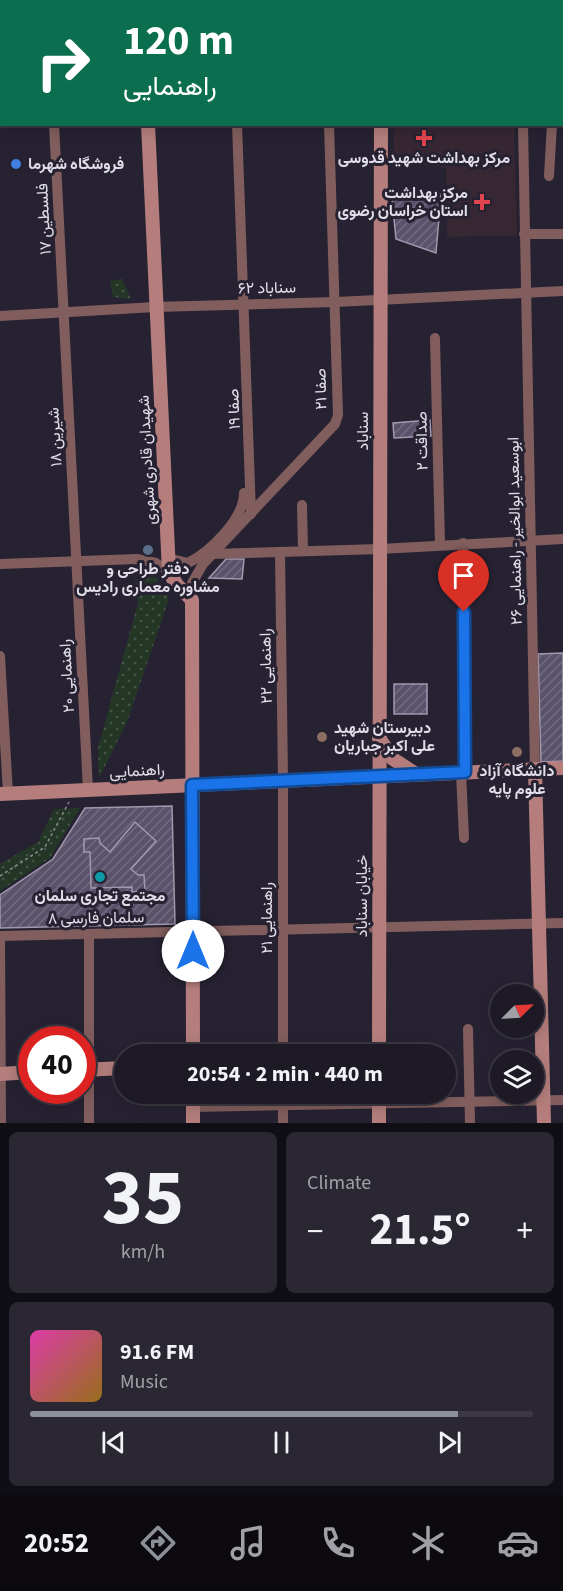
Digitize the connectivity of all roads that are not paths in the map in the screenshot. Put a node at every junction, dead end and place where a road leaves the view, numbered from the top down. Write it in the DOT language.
graph roads {
  1 [pos="54,126"];
  2 [pos="148,126"];
  3 [pos="237,126"];
  4 [pos="329,126"];
  5 [pos="381,126"];
  6 [pos="523,126"];
  7 [pos="552,126"];
  8 [pos="549,176"];
  9 [pos="524,234"];
  10 [pos="563,234"];
  11 [pos="563,291"];
  12 [pos="526,293"];
  13 [pos="380,300"];
  14 [pos="336,302"];
  15 [pos="245,304"];
  16 [pos="155,307"];
  17 [pos="64,311"];
  18 [pos="0,316"];
  19 [pos="435,338"];
  20 [pos="249,434"];
  21 [pos="302,505"];
  22 [pos="251,514"];
  23 [pos="563,539"];
  24 [pos="531,540"];
  25 [pos="463,543"];
  26 [pos="440,544"];
  27 [pos="380,549"];
  28 [pos="303,551"];
  29 [pos="280,552"];
  30 [pos="213,554"];
  31 [pos="76,561"];
  32 [pos="0,564"];
  33 [pos="168,565"];
  34 [pos="192,600"];
  35 [pos="0,656"];
  36 [pos="378,736"];
  37 [pos="563,768"];
  38 [pos="535,769"];
  39 [pos="463,772"];
  40 [pos="416,774"];
  41 [pos="378,776"];
  42 [pos="283,781"];
  43 [pos="192,785"];
  44 [pos="81,790"];
  45 [pos="4,794"];
  46 [pos="464,838"];
  47 [pos="563,923"];
  48 [pos="539,924"];
  49 [pos="378,927"];
  50 [pos="282,929"];
  51 [pos="193,931"];
  52 [pos="89,934"];
  53 [pos="0,936"];
  54 [pos="87,1026"];
  55 [pos="468,1029"];
  56 [pos="193,1044"];
  57 [pos="283,1044"];
  58 [pos="379,1044"];
  59 [pos="542,1050"];
  60 [pos="96,1069"];
  61 [pos="114,1069"];
  62 [pos="18,1073"];
  63 [pos="0,1074"];
  64 [pos="563,1100"];
  65 [pos="544,1101"];
  66 [pos="456,1102"];
  67 [pos="470,1102"];
  68 [pos="490,1102"];
  69 [pos="88,1104"];
  70 [pos="193,1104"];
  71 [pos="265,1104"];
  72 [pos="299,1104"];
  73 [pos="379,1104"];
  74 [pos="543,1104"];
  75 [pos="283,1105"];
  76 [pos="1,1123"];
  77 [pos="89,1123"];
  78 [pos="193,1123"];
  79 [pos="283,1123"];
  80 [pos="379,1123"];
  81 [pos="470,1123"];
  82 [pos="544,1123"];
  1 -- 17 [label="street, فلسطین ۱۷"];
  2 -- 16 [label="main road, شهیدان قادری شهری"];
  3 -- 15 [label="street, صفا ۱۹"];
  4 -- 14 [label="street, صفا ۲۱"];
  5 -- 13 [label="main road, سناباد"];
  6 -- 9 [label="street, ابوسعید ابوالخیر - راهنمایی ۲۶"];
  7 -- 8 [label="street"];
  9 -- 10 [label="street"];
  9 -- 12 [label="street, ابوسعید ابوالخیر - راهنمایی ۲۶"];
  11 -- 12 [label="street, سناباد ۶۲"];
  12 -- 13 [label="street, سناباد ۶۲"];
  12 -- 24 [label="street, ابوسعید ابوالخیر - راهنمایی ۲۶"];
  13 -- 14 [label="street, سناباد ۶۲"];
  13 -- 27 [label="main road, سناباد"];
  14 -- 15 [label="street, سناباد ۶۲"];
  14 -- 22 [label="street, صفا ۲۱"];
  15 -- 16 [label="street, سناباد ۶۲"];
  15 -- 20 [label="street, صفا ۱۹"];
  16 -- 17 [label="street, سناباد ۶۲"];
  16 -- 33 [label="main road, شهیدان قادری شهری"];
  17 -- 18 [label="street, سناباد ۶۲"];
  17 -- 31 [label="street, شیرین ۱۸"];
  19 -- 26 [label="street, صداقت ۲"];
  20 -- 22 [label="street, صفا ۱۹"];
  20 -- 33 [label="street"];
  21 -- 28 [label="street"];
  22 -- 30 [label="street, صفا ۲۱"];
  23 -- 24 [label="street"];
  24 -- 25 [label="street"];
  24 -- 38 [label="street, ابوسعید ابوالخیر - راهنمایی ۲۶"];
  25 -- 26 [label="street"];
  25 -- 39 [label="street"];
  26 -- 27 [label="street"];
  27 -- 28 [label="street"];
  27 -- 36 [label="main road, سناباد"];
  28 -- 29 [label="street"];
  29 -- 30 [label="street"];
  29 -- 42 [label="street, راهنمایی ۲۲"];
  30 -- 34 [label="street, صفا ۲۱"];
  31 -- 32 [label="street"];
  31 -- 33 [label="street"];
  31 -- 44 [label="street, راهنمایی ۲۰"];
  33 -- 34 [label="main road"];
  34 -- 43 [label="main road"];
  35 -- 45 [label="street"];
  36 -- 40 [label="main road"];
  36 -- 41 [label="main road, خیابان سناباد"];
  37 -- 38 [label="main road, راهنمایی"];
  38 -- 39 [label="main road, راهنمایی"];
  38 -- 48 [label="main road"];
  39 -- 40 [label="main road, راهنمایی"];
  39 -- 46 [label="street"];
  40 -- 41 [label="main road, راهنمایی"];
  41 -- 42 [label="main road, راهنمایی"];
  41 -- 49 [label="main road, خیابان سناباد"];
  42 -- 43 [label="main road, راهنمایی"];
  42 -- 50 [label="street, راهنمایی ۲۱"];
  43 -- 44 [label="main road, راهنمایی"];
  43 -- 51 [label="main road"];
  44 -- 45 [label="main road, راهنمایی"];
  47 -- 48 [label="street, سلمان فارسی ۸"];
  48 -- 49 [label="street, سلمان فارسی ۸"];
  48 -- 59 [label="main road"];
  49 -- 50 [label="street, سلمان فارسی ۸"];
  49 -- 58 [label="main road, خیابان سناباد"];
  50 -- 51 [label="street, سلمان فارسی ۸"];
  50 -- 57 [label="street, راهنمایی ۲۱"];
  51 -- 52 [label="street, سلمان فارسی ۸"];
  51 -- 56 [label="main road"];
  52 -- 53 [label="street, سلمان فارسی ۸"];
  52 -- 54 [label="street"];
  53 -- 63 [label="street"];
  55 -- 67 [label="street"];
  60 -- 61 [label="main road"];
  62 -- 63 [label="main road"];
  63 -- 76 [label="street"];
  64 -- 65 [label="street"];
  66 -- 67 [label="street"];
  67 -- 68 [label="street"];
  67 -- 81 [label="street"];
  69 -- 77 [label="street"];
  70 -- 78 [label="main road"];
  71 -- 75 [label="street"];
  72 -- 75 [label="street"];
  73 -- 80 [label="main road"];
  74 -- 82 [label="main road"];
  75 -- 79 [label="street"];
}
